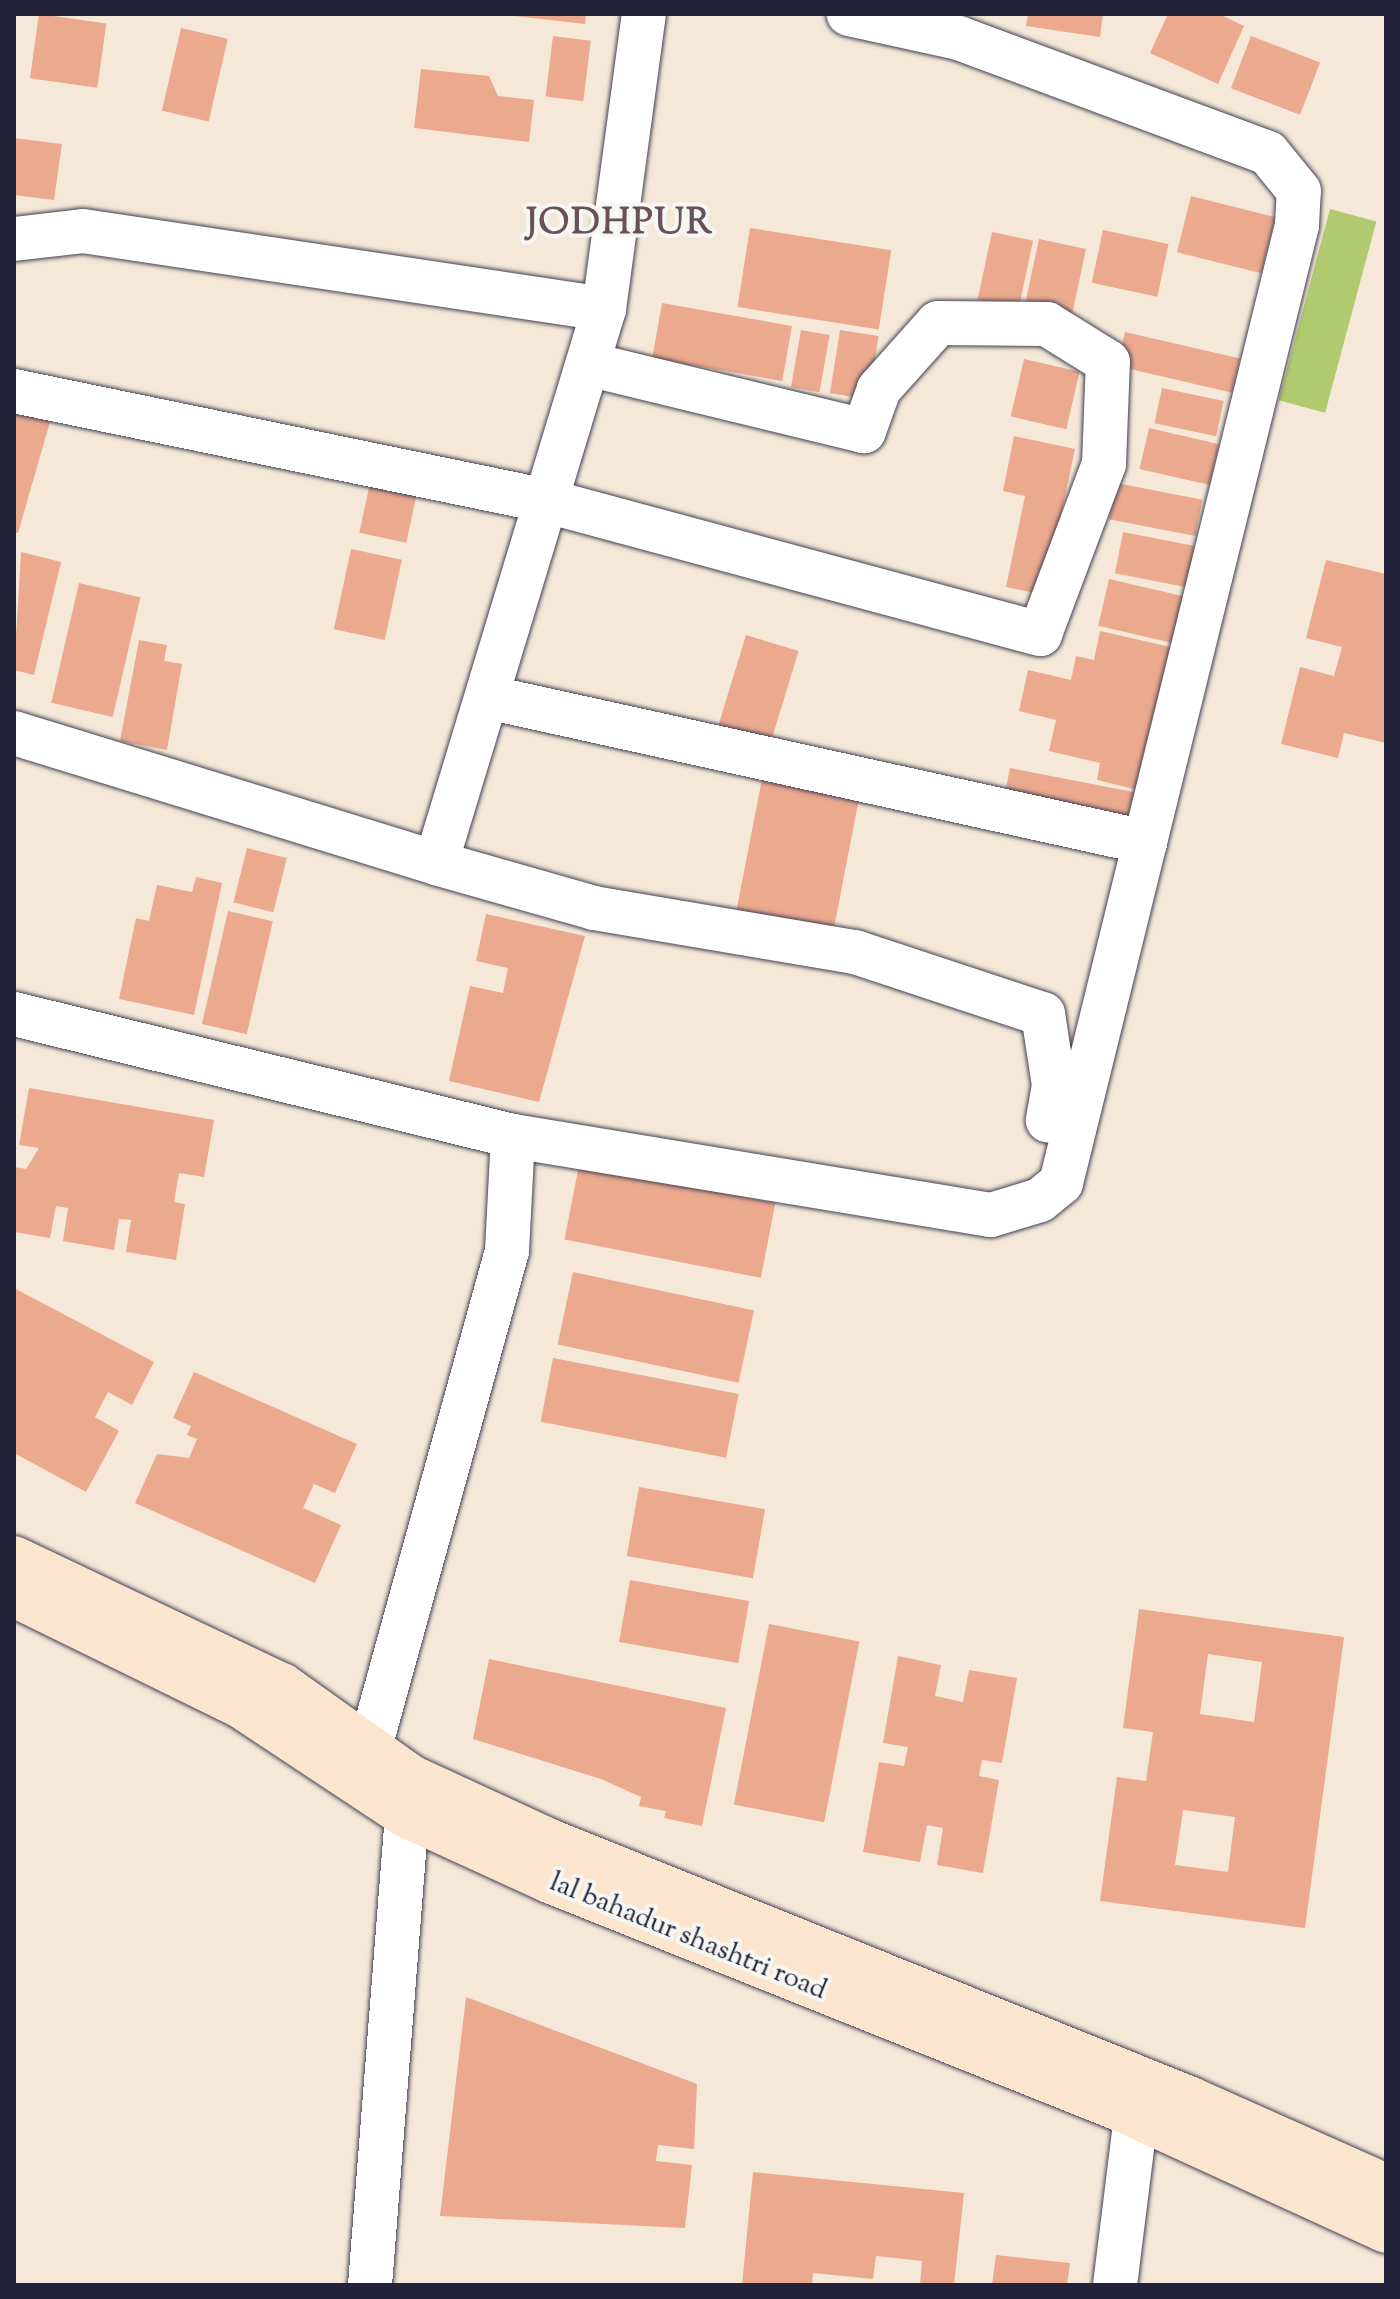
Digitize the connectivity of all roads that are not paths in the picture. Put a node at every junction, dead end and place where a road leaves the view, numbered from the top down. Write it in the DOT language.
graph roads {
  1 [pos="644,14"];
  2 [pos="849,14"];
  3 [pos="14,239"];
  4 [pos="604,309"];
  5 [pos="588,364"];
  6 [pos="14,391"];
  7 [pos="547,501"];
  8 [pos="487,697"];
  9 [pos="14,733"];
  10 [pos="1145,842"];
  11 [pos="436,863"];
  12 [pos="14,1014"];
  13 [pos="1048,1120"];
  14 [pos="513,1136"];
  15 [pos="14,1558"];
  16 [pos="14,1595"];
  17 [pos="370,1747"];
  18 [pos="409,1796"];
  19 [pos="1136,2117"];
  20 [pos="1386,2186"];
  21 [pos="1386,2231"];
  22 [pos="370,2285"];
  23 [pos="1115,2285"];
  1 -- 4 [label="street"];
  2 -- 10 [label="street"];
  3 -- 4 [label="street"];
  4 -- 5 [label="street"];
  5 -- 7 [label="street"];
  5 -- 7 [label="street"];
  6 -- 7 [label="street"];
  7 -- 8 [label="street"];
  8 -- 10 [label="street"];
  8 -- 11 [label="street"];
  9 -- 11 [label="street"];
  10 -- 14 [label="street"];
  11 -- 13 [label="street"];
  12 -- 14 [label="street"];
  14 -- 17 [label="street"];
  15 -- 17 [label="main road"];
  16 -- 18 [label="main road, lal bahadur shashtri road"];
  17 -- 18 [label="main road"];
  18 -- 19 [label="main road, lal bahadur shashtri road"];
  18 -- 20 [label="main road"];
  18 -- 22 [label="street"];
  19 -- 21 [label="main road, lal bahadur shashtri road"];
  19 -- 23 [label="street"];
}
